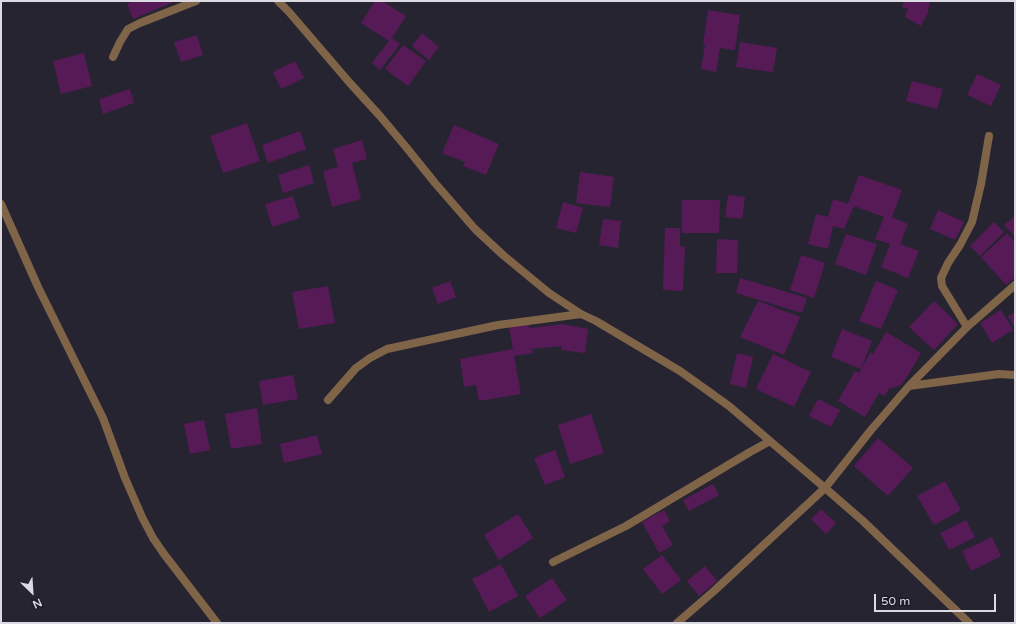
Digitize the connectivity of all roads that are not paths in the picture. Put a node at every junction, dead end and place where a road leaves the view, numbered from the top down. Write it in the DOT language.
graph roads {
  1 [pos="196,1"];
  2 [pos="278,1"];
  3 [pos="113,57"];
  4 [pos="988,136"];
  5 [pos="1,204"];
  6 [pos="1015,285"];
  7 [pos="581,314"];
  8 [pos="967,327"];
  9 [pos="1015,375"];
  10 [pos="909,386"];
  11 [pos="328,400"];
  12 [pos="770,441"];
  13 [pos="826,488"];
  14 [pos="553,562"];
  15 [pos="217,623"];
  16 [pos="678,623"];
  17 [pos="969,623"];
  1 -- 3 [label="street"];
  2 -- 7 [label="street"];
  4 -- 8 [label="street"];
  5 -- 15 [label="street"];
  6 -- 8 [label="street"];
  7 -- 11 [label="street"];
  7 -- 12 [label="street"];
  8 -- 10 [label="street"];
  9 -- 10 [label="street"];
  10 -- 13 [label="street"];
  12 -- 13 [label="street"];
  12 -- 14 [label="street"];
  13 -- 16 [label="street"];
  13 -- 17 [label="street"];
}
